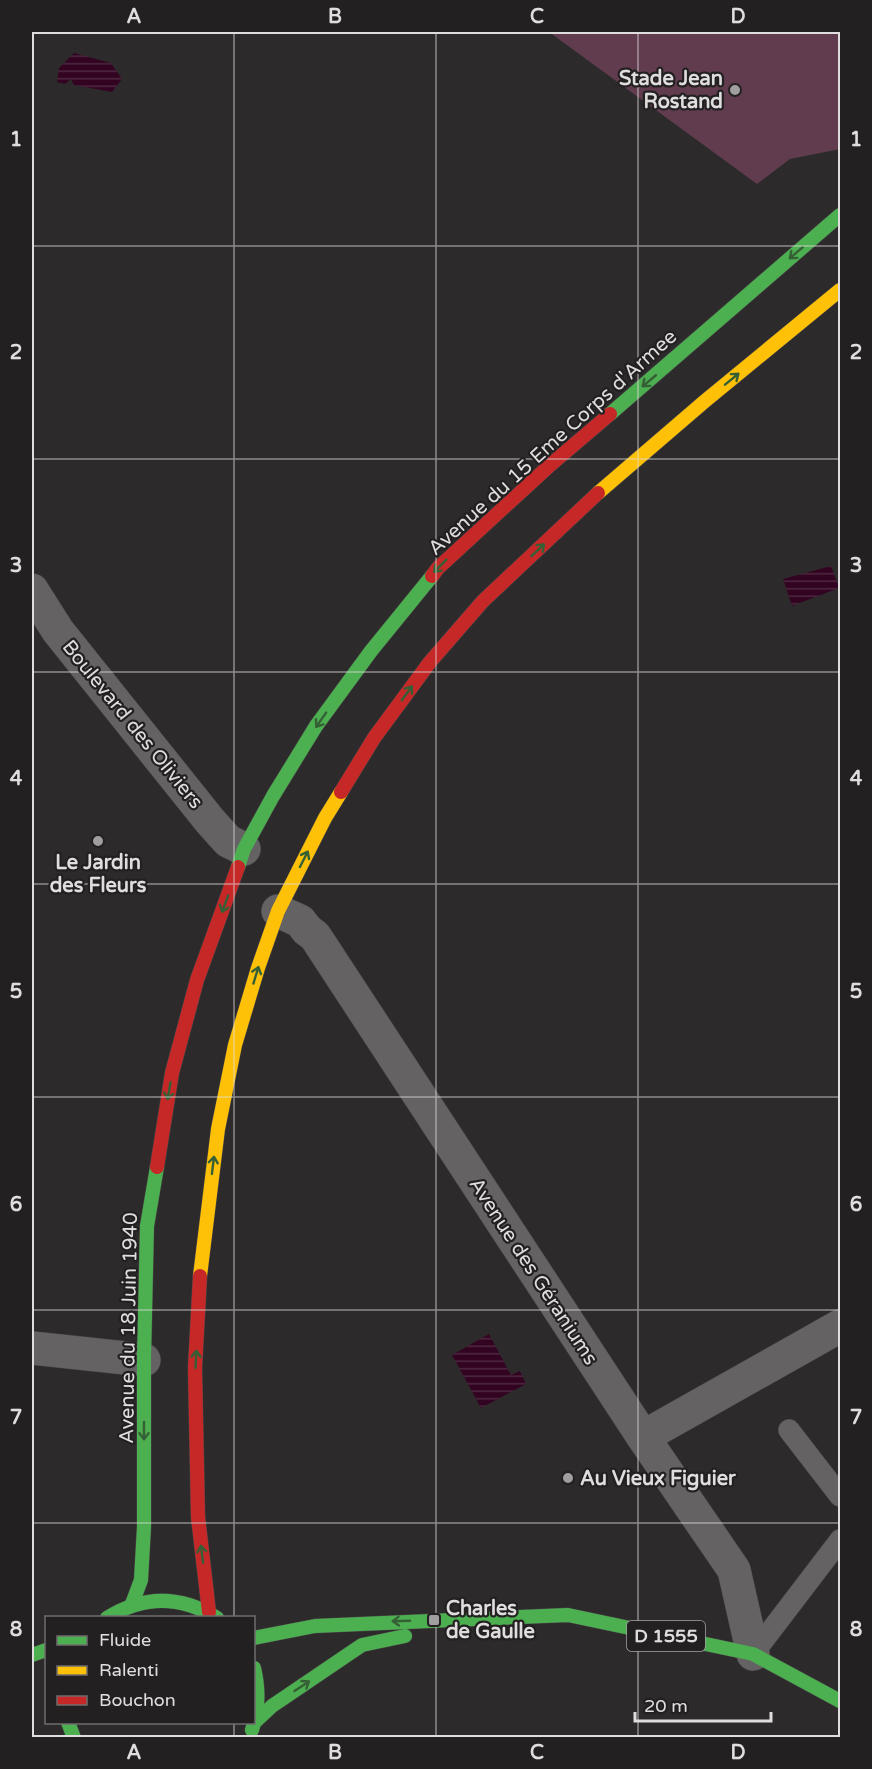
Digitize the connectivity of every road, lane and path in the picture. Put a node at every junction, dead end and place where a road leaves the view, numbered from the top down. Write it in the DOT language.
graph roads {
  1 [pos="840,215"];
  2 [pos="840,290"];
  3 [pos="32,590"];
  4 [pos="244,849"];
  5 [pos="278,911"];
  6 [pos="840,1326"];
  7 [pos="32,1348"];
  8 [pos="144,1360"];
  9 [pos="789,1430"];
  10 [pos="643,1437"];
  11 [pos="840,1496"];
  12 [pos="840,1540"];
  13 [pos="132,1604"];
  14 [pos="213,1615"];
  15 [pos="109,1616"];
  16 [pos="480,1619"];
  17 [pos="255,1638"];
  18 [pos="753,1654"];
  19 [pos="255,1672"];
  20 [pos="840,1701"];
  21 [pos="256,1721"];
  1 -- 4 [label="main road, Avenue du 15 Eme Corps d'Armee, one-way"];
  5 -- 2 [label="main road, one-way"];
  3 -- 4 [label="street, Boulevard des Oliviers"];
  4 -- 8 [label="main road, Avenue du 18 Juin 1940, one-way"];
  5 -- 10 [label="street, Avenue des Géraniums"];
  14 -- 5 [label="main road, one-way"];
  6 -- 10 [label="street"];
  7 -- 8 [label="street"];
  8 -- 13 [label="main road, Avenue du 18 Juin 1940, one-way"];
  9 -- 11 [label="lane"];
  10 -- 18 [label="street, Avenue des Géraniums"];
  12 -- 18 [label="lane"];
  13 -- 14 [label="main road"];
  13 -- 15 [label="main road"];
  16 -- 17 [label="main road, D 1555, one-way"];
  16 -- 18 [label="main road, D 1555"];
  21 -- 16 [label="main road, D 1555, one-way"];
  18 -- 20 [label="main road, D 1555"];
  19 -- 21 [label="main road"];
}
